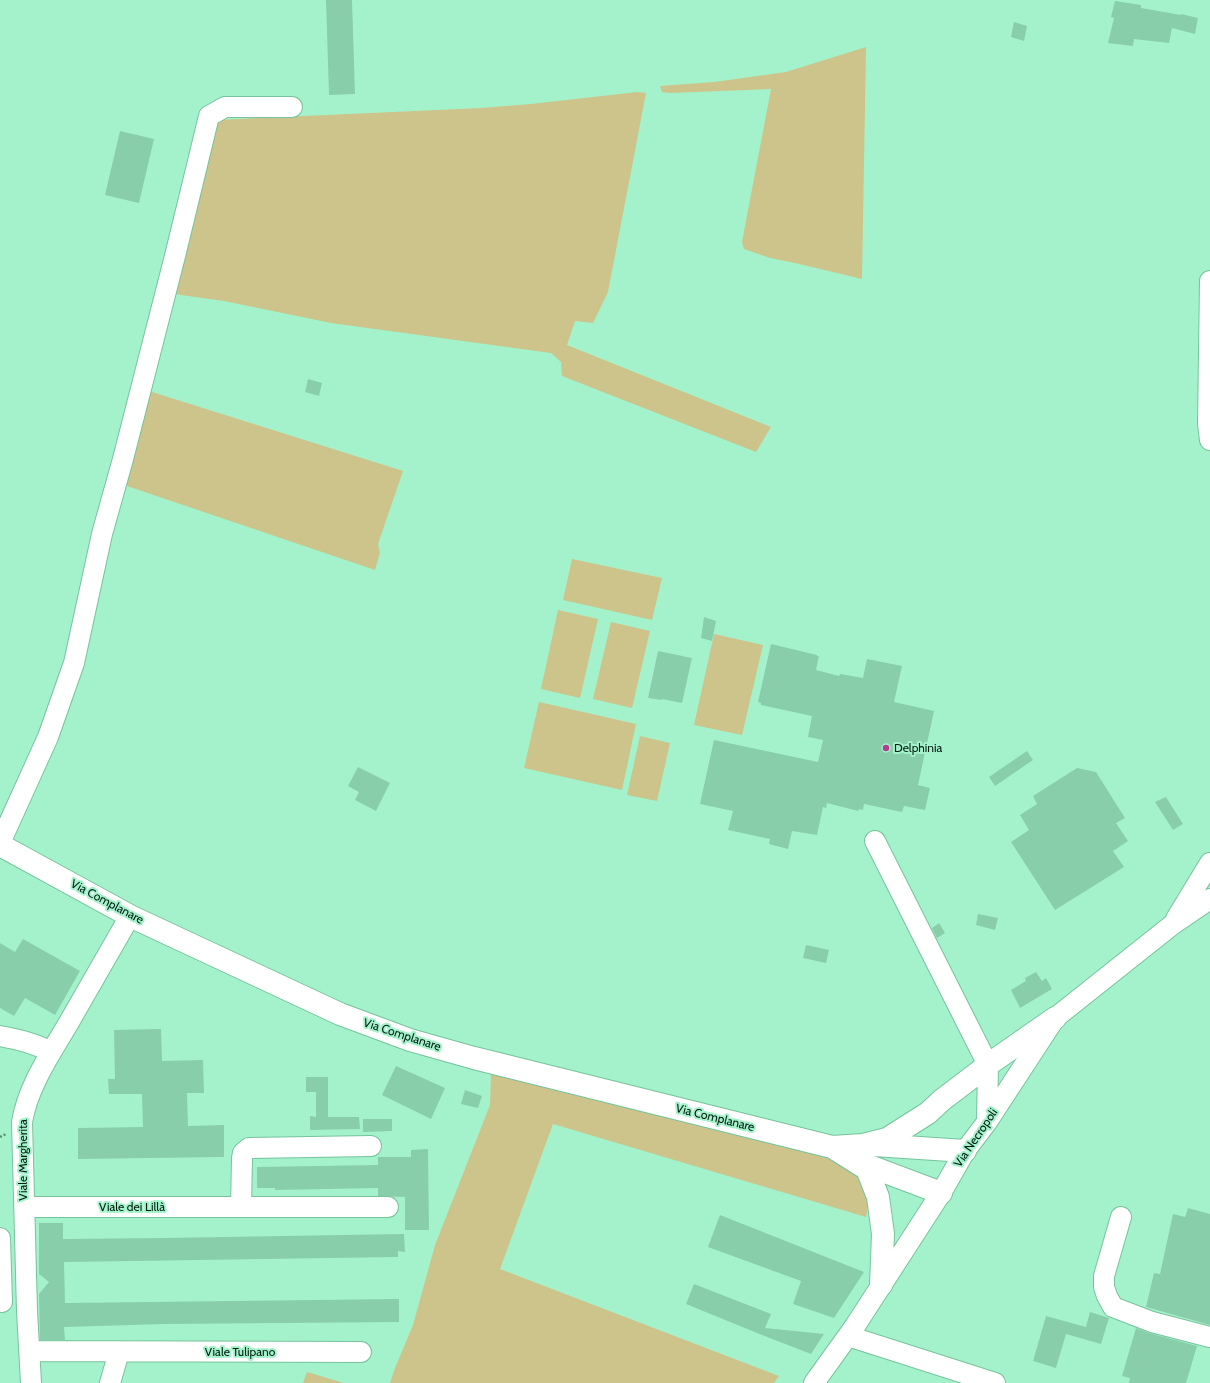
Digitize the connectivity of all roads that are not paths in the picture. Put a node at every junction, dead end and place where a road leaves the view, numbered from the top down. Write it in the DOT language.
graph roads {
  1 [pos="292,107"];
  2 [pos="1210,281"];
  3 [pos="1210,440"];
  4 [pos="875,841"];
  5 [pos="0,844"];
  6 [pos="1210,864"];
  7 [pos="1210,899"];
  8 [pos="130,916"];
  9 [pos="1172,925"];
  10 [pos="1056,1018"];
  11 [pos="0,1036"];
  12 [pos="51,1052"];
  13 [pos="988,1065"];
  14 [pos="987,1122"];
  15 [pos="371,1146"];
  16 [pos="965,1151"];
  17 [pos="858,1152"];
  18 [pos="941,1193"];
  19 [pos="24,1207"];
  20 [pos="241,1207"];
  21 [pos="388,1207"];
  22 [pos="1121,1217"];
  23 [pos="0,1238"];
  24 [pos="881,1285"];
  25 [pos="26,1291"];
  26 [pos="3,1302"];
  27 [pos="27,1311"];
  28 [pos="848,1336"];
  29 [pos="1210,1337"];
  30 [pos="29,1351"];
  31 [pos="119,1352"];
  32 [pos="361,1352"];
  33 [pos="31,1383"];
  34 [pos="110,1383"];
  35 [pos="814,1383"];
  36 [pos="995,1383"];
  1 -- 5 [label="street"];
  2 -- 3 [label="street"];
  4 -- 13 [label="street"];
  5 -- 8 [label="main road, Via Complanare"];
  6 -- 9 [label="street"];
  7 -- 9 [label="street"];
  8 -- 12 [label="street, Viale Margherita"];
  8 -- 17 [label="main road, Via Complanare"];
  9 -- 10 [label="street, Via Necropoli"];
  10 -- 13 [label="main road"];
  10 -- 14 [label="street, Via Necropoli"];
  11 -- 12 [label="street"];
  12 -- 19 [label="street, Viale Margherita"];
  13 -- 14 [label="street"];
  13 -- 17 [label="main road"];
  14 -- 16 [label="street, Via Necropoli"];
  15 -- 20 [label="street"];
  16 -- 17 [label="main road"];
  16 -- 18 [label="street, Via Necropoli"];
  17 -- 18 [label="main road"];
  17 -- 24 [label="main road"];
  18 -- 24 [label="street, Via Necropoli"];
  19 -- 20 [label="street, Viale dei Lillà"];
  19 -- 25 [label="street, Viale Margherita"];
  20 -- 21 [label="street, Viale dei Lillà"];
  22 -- 29 [label="street"];
  23 -- 26 [label="street"];
  24 -- 28 [label="street, Via Necropoli"];
  25 -- 26 [label="street"];
  25 -- 27 [label="street, Viale Margherita"];
  26 -- 27 [label="street"];
  27 -- 30 [label="street, Viale Margherita"];
  28 -- 35 [label="street, Via Necropoli"];
  28 -- 36 [label="street"];
  30 -- 31 [label="street, Viale Tulipano"];
  30 -- 33 [label="street, Viale Margherita"];
  31 -- 32 [label="street, Viale Tulipano"];
  31 -- 34 [label="street"];
}
